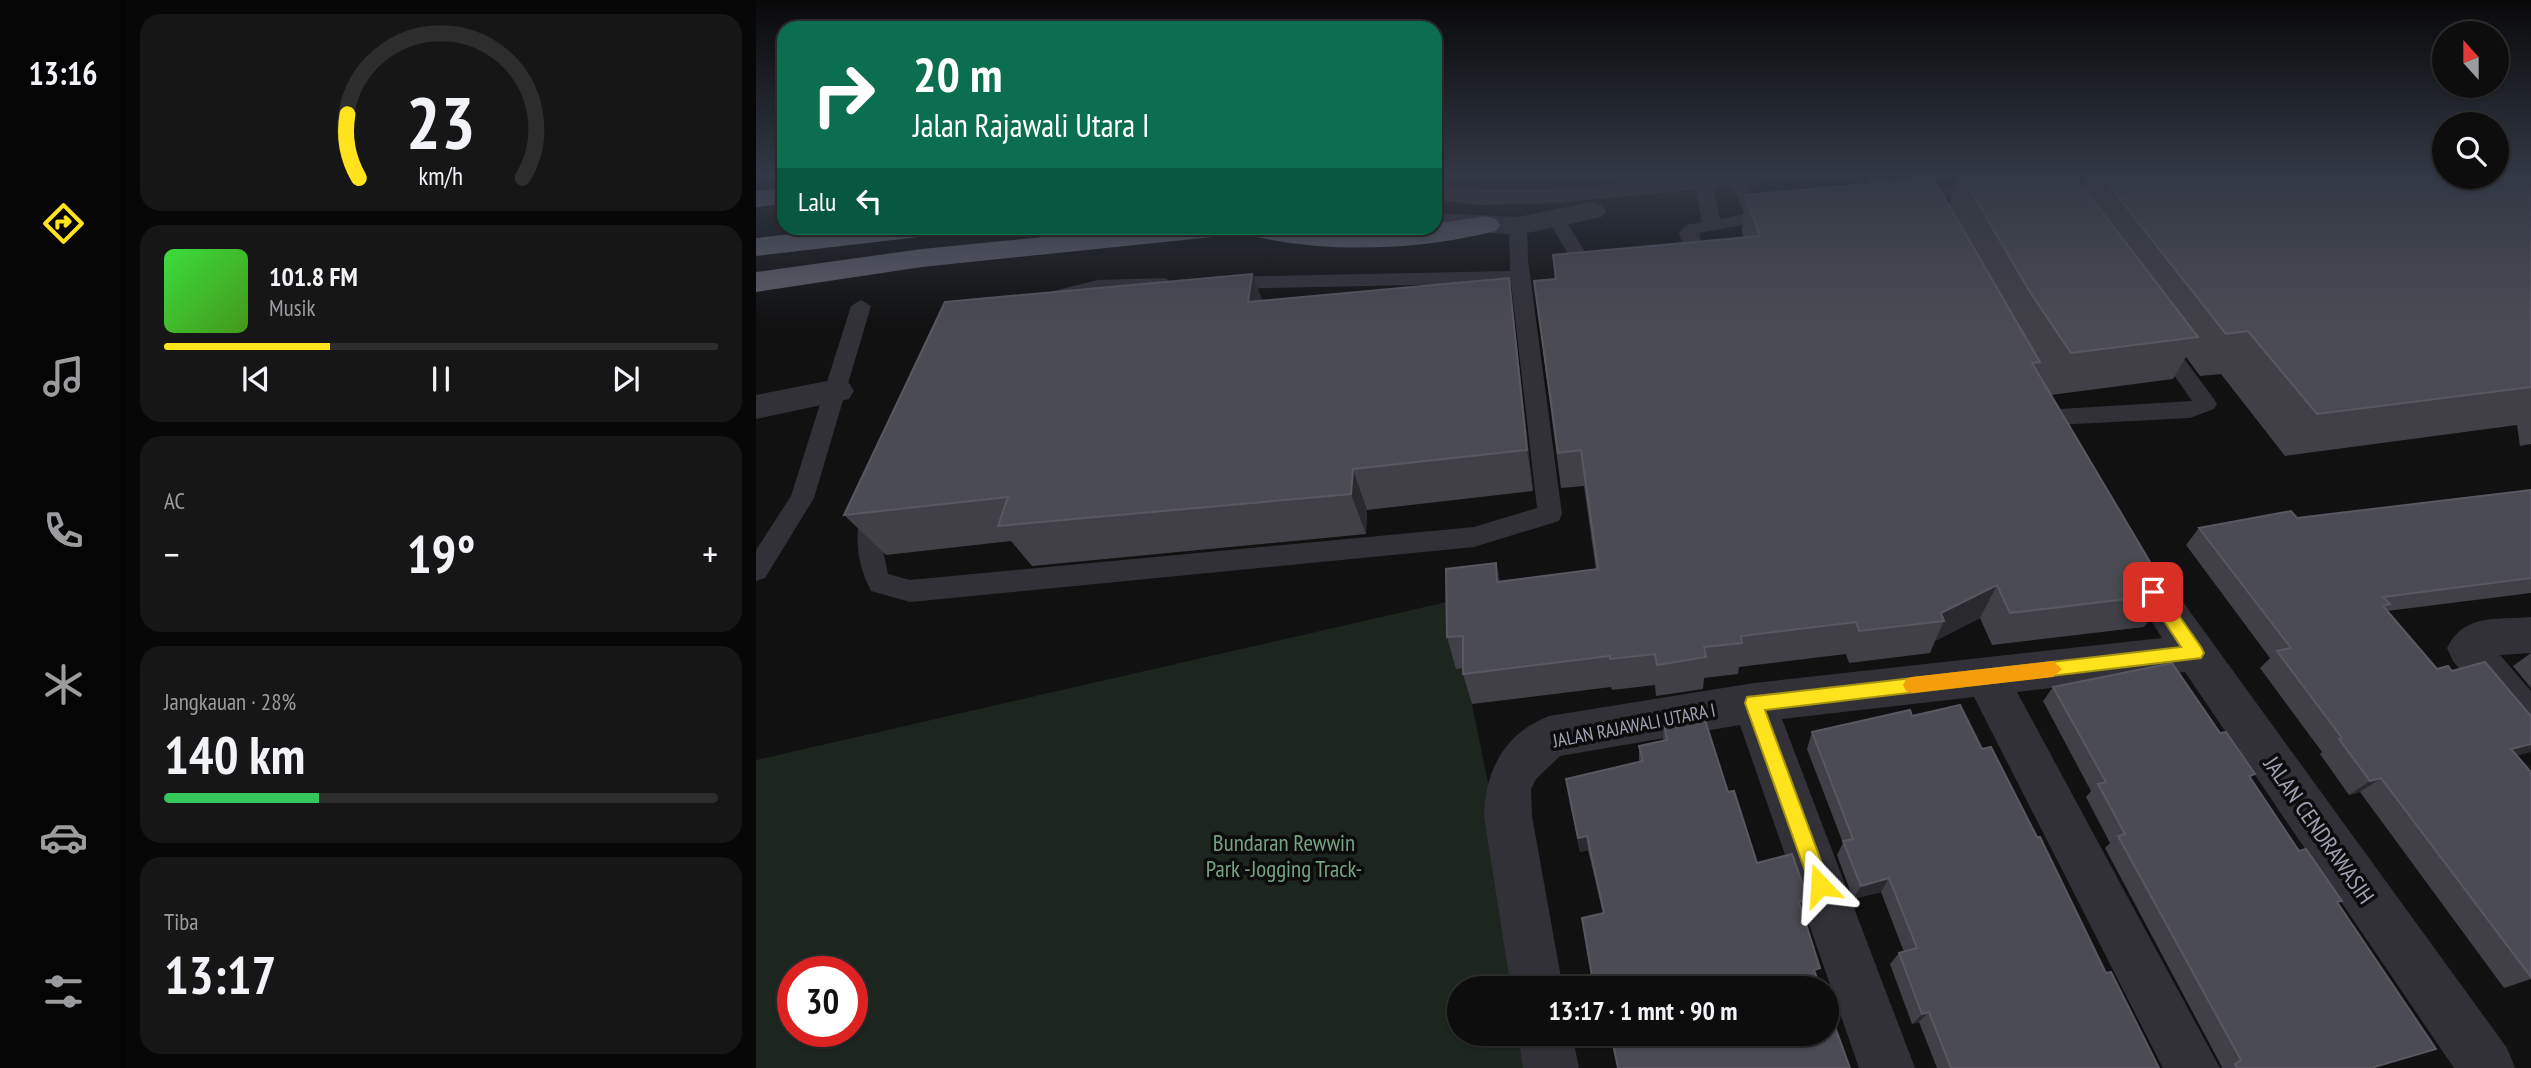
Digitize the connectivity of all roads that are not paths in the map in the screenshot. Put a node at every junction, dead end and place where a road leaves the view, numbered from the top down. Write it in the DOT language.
graph roads {
  1 [pos="1466,224"];
  2 [pos="1532,224"];
  3 [pos="1559,224"];
  4 [pos="1712,224"];
  5 [pos="1940,224"];
  6 [pos="1486,225"];
  7 [pos="1518,226"];
  8 [pos="1943,229"];
  9 [pos="1442,233"];
  10 [pos="859,235"];
  11 [pos="1145,235"];
  12 [pos="1313,235"];
  13 [pos="1412,235"];
  14 [pos="756,247"];
  15 [pos="1662,259"];
  16 [pos="1621,264"];
  17 [pos="1522,278"];
  18 [pos="756,282"];
  19 [pos="1180,284"];
  20 [pos="1208,284"];
  21 [pos="1032,302"];
  22 [pos="862,306"];
  23 [pos="2151,327"];
  24 [pos="2033,389"];
  25 [pos="837,391"];
  26 [pos="756,407"];
  27 [pos="881,485"];
  28 [pos="756,571"];
  29 [pos="2153,592"];
  30 [pos="2531,635"];
  31 [pos="2195,653"];
  32 [pos="1986,677"];
  33 [pos="1754,703"];
  34 [pos="2531,723"];
  35 [pos="1535,976"];
  36 [pos="1547,1046"];
  37 [pos="1551,1068"];
  38 [pos="1886,1068"];
  39 [pos="2192,1068"];
  40 [pos="2487,1068"];
  1 -- 6 [label="street"];
  2 -- 7 [label="street"];
  3 -- 16 [label="lane"];
  4 -- 15 [label="lane"];
  5 -- 8 [label="lane"];
  6 -- 7 [label="street"];
  6 -- 9 [label="highway"];
  7 -- 17 [label="lane"];
  10 -- 14 [label="highway"];
  11 -- 18 [label="highway"];
  12 -- 13 [label="highway"];
  17 -- 20 [label="lane"];
  17 -- 27 [label="lane"];
  19 -- 21 [label="lane"];
  22 -- 25 [label="lane"];
  23 -- 24 [label="lane"];
  25 -- 26 [label="street"];
  25 -- 28 [label="lane"];
  29 -- 31 [label="street, JALAN CENDRAWASIH"];
  30 -- 34 [label="street"];
  31 -- 32 [label="street, JALAN RAJAWALI UTARA I"];
  31 -- 40 [label="street, JALAN CENDRAWASIH"];
  32 -- 33 [label="street, JALAN RAJAWALI UTARA I"];
  32 -- 39 [label="street"];
  33 -- 35 [label="street, JALAN RAJAWALI UTARA I"];
  33 -- 38 [label="street"];
  36 -- 37 [label="street"];
}
